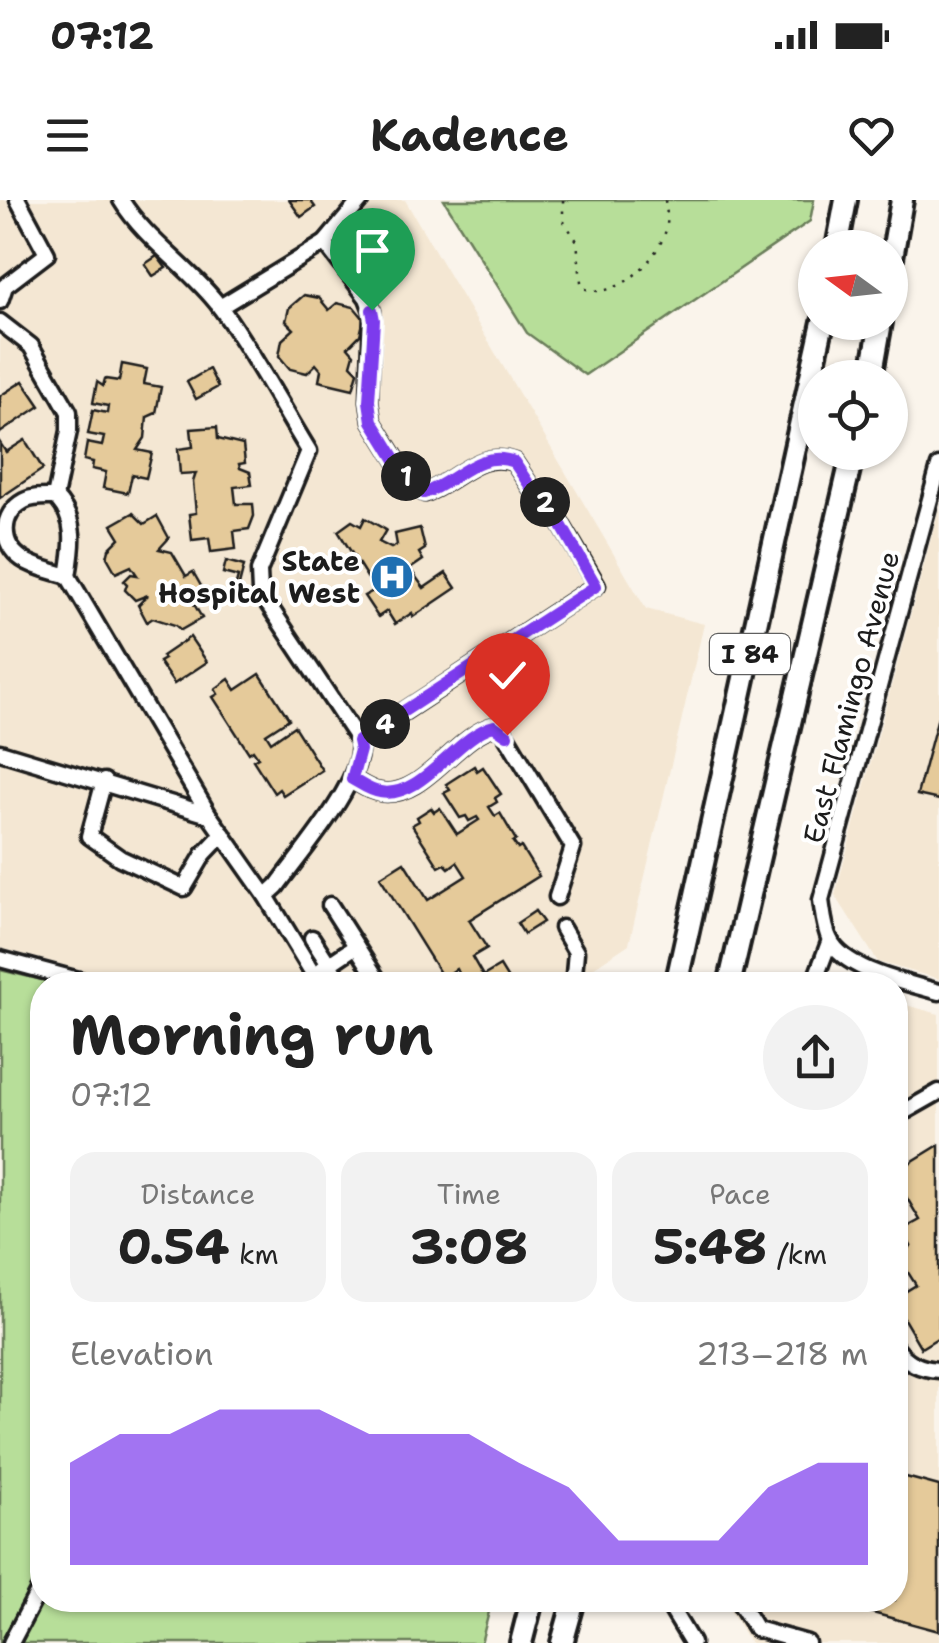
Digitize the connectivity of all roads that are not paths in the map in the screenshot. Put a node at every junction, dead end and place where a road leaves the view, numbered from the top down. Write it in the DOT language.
graph roads {
  1 [pos="18,200"];
  2 [pos="121,200"];
  3 [pos="361,200"];
  4 [pos="846,200"];
  5 [pos="902,200"];
  6 [pos="840,230"];
  7 [pos="897,230"];
  8 [pos="326,242"];
  9 [pos="0,301"];
  10 [pos="220,307"];
  11 [pos="0,322"];
  12 [pos="819,340"];
  13 [pos="939,466"];
  14 [pos="849,470"];
  15 [pos="55,497"];
  16 [pos="2,530"];
  17 [pos="68,576"];
  18 [pos="358,741"];
  19 [pos="0,752"];
  20 [pos="352,779"];
  21 [pos="104,781"];
  22 [pos="208,815"];
  23 [pos="223,834"];
  24 [pos="266,896"];
  25 [pos="557,897"];
  26 [pos="330,905"];
  27 [pos="562,928"];
  28 [pos="312,938"];
  29 [pos="830,940"];
  30 [pos="356,946"];
  31 [pos="0,959"];
  32 [pos="329,964"];
  33 [pos="43,972"];
  34 [pos="311,972"];
  35 [pos="322,972"];
  36 [pos="334,972"];
  37 [pos="373,972"];
  38 [pos="574,972"];
  39 [pos="679,972"];
  40 [pos="732,972"];
  41 [pos="819,972"];
  42 [pos="876,972"];
  43 [pos="908,982"];
  44 [pos="939,992"];
  45 [pos="939,1092"];
  46 [pos="908,1110"];
  47 [pos="908,1360"];
  48 [pos="939,1370"];
  49 [pos="30,1607"];
  50 [pos="529,1612"];
  51 [pos="571,1612"];
  52 [pos="673,1612"];
  53 [pos="745,1612"];
  54 [pos="11,1643"];
  55 [pos="521,1643"];
  56 [pos="562,1643"];
  57 [pos="692,1643"];
  58 [pos="808,1643"];
  1 -- 9 [label="street"];
  2 -- 10 [label="street"];
  3 -- 8 [label="street"];
  4 -- 6 [label="highway"];
  5 -- 7 [label="highway"];
  8 -- 10 [label="street"];
  8 -- 18 [label="street"];
  10 -- 18 [label="street"];
  11 -- 15 [label="street"];
  12 -- 39 [label="highway, I 84"];
  13 -- 29 [label="street, East Flamingo Avenue"];
  14 -- 40 [label="highway, I 84"];
  15 -- 16 [label="street"];
  15 -- 17 [label="street"];
  16 -- 17 [label="street"];
  17 -- 22 [label="street"];
  18 -- 20 [label="street"];
  19 -- 21 [label="street"];
  20 -- 24 [label="street"];
  20 -- 25 [label="street"];
  21 -- 22 [label="street"];
  21 -- 23 [label="street"];
  22 -- 23 [label="street"];
  23 -- 24 [label="street"];
  24 -- 34 [label="street"];
  26 -- 30 [label="street"];
  27 -- 38 [label="street"];
  28 -- 32 [label="street"];
  29 -- 41 [label="street"];
  29 -- 42 [label="street"];
  30 -- 32 [label="street"];
  30 -- 37 [label="street"];
  31 -- 33 [label="street"];
  32 -- 35 [label="street"];
  32 -- 36 [label="street"];
  43 -- 44 [label="street"];
  45 -- 46 [label="street"];
  47 -- 48 [label="street"];
  49 -- 54 [label="street"];
  50 -- 55 [label="highway"];
  51 -- 56 [label="highway"];
  52 -- 57 [label="street"];
  53 -- 58 [label="street"];
}
